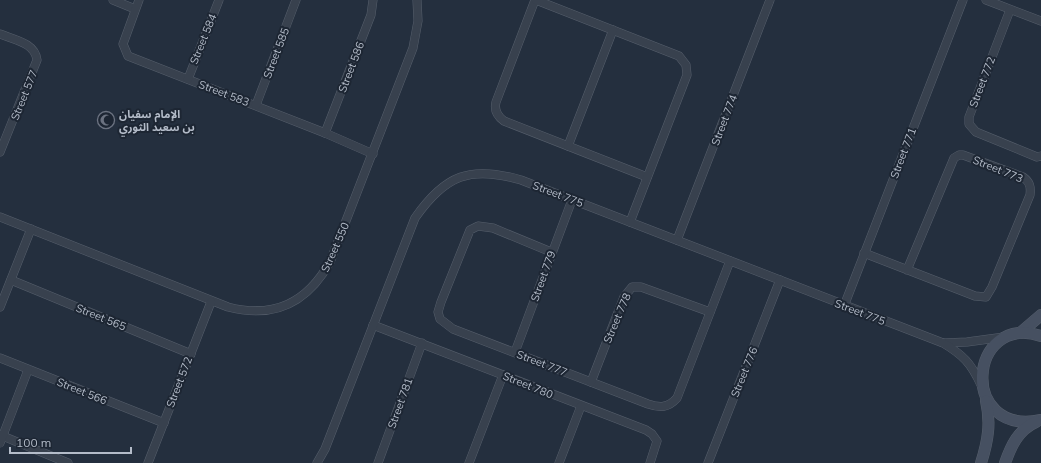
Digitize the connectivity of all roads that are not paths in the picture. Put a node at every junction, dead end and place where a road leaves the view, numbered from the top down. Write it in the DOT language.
graph roads {
  1 [pos="113,0"];
  2 [pos="138,0"];
  3 [pos="219,0"];
  4 [pos="296,0"];
  5 [pos="373,0"];
  6 [pos="417,0"];
  7 [pos="536,0"];
  8 [pos="770,0"];
  9 [pos="963,0"];
  10 [pos="986,0"];
  11 [pos="135,9"];
  12 [pos="1010,10"];
  13 [pos="1041,21"];
  14 [pos="613,30"];
  15 [pos="0,34"];
  16 [pos="188,78"];
  17 [pos="256,105"];
  18 [pos="325,132"];
  19 [pos="568,146"];
  20 [pos="0,152"];
  21 [pos="373,154"];
  22 [pos="1041,156"];
  23 [pos="647,177"];
  24 [pos="572,200"];
  25 [pos="0,217"];
  26 [pos="630,222"];
  27 [pos="31,229"];
  28 [pos="677,240"];
  29 [pos="551,252"];
  30 [pos="864,254"];
  31 [pos="730,261"];
  32 [pos="907,270"];
  33 [pos="10,280"];
  34 [pos="780,280"];
  35 [pos="211,302"];
  36 [pos="844,306"];
  37 [pos="0,307"];
  38 [pos="710,312"];
  39 [pos="1041,315"];
  40 [pos="373,325"];
  41 [pos="1015,335"];
  42 [pos="1041,336"];
  43 [pos="422,343"];
  44 [pos="943,343"];
  45 [pos="514,352"];
  46 [pos="191,354"];
  47 [pos="0,358"];
  48 [pos="28,370"];
  49 [pos="503,375"];
  50 [pos="591,382"];
  51 [pos="984,391"];
  52 [pos="581,406"];
  53 [pos="1041,420"];
  54 [pos="164,423"];
  55 [pos="1,438"];
  56 [pos="325,449"];
  57 [pos="68,463"];
  58 [pos="148,463"];
  59 [pos="317,463"];
  60 [pos="322,463"];
  61 [pos="378,463"];
  62 [pos="469,463"];
  63 [pos="559,463"];
  64 [pos="650,463"];
  65 [pos="708,463"];
  66 [pos="981,463"];
  67 [pos="1004,463"];
  1 -- 11 [label="street"];
  2 -- 11 [label="street, Street 583"];
  3 -- 16 [label="street, Street 584"];
  4 -- 17 [label="street, Street 585"];
  5 -- 18 [label="street, Street 586"];
  6 -- 21 [label="street, Street 550"];
  7 -- 14 [label="street"];
  7 -- 19 [label="street"];
  8 -- 28 [label="street, Street 774"];
  9 -- 30 [label="street, Street 771"];
  10 -- 12 [label="street"];
  11 -- 16 [label="street, Street 583"];
  12 -- 13 [label="street"];
  12 -- 22 [label="street, Street 772"];
  14 -- 19 [label="street"];
  14 -- 23 [label="street"];
  15 -- 20 [label="street, Street 577"];
  16 -- 17 [label="street, Street 583"];
  17 -- 18 [label="street, Street 583"];
  18 -- 21 [label="street, Street 583"];
  19 -- 23 [label="street"];
  21 -- 35 [label="street, Street 550"];
  23 -- 26 [label="street"];
  24 -- 26 [label="street, Street 775"];
  24 -- 29 [label="street, Street 779"];
  24 -- 40 [label="street, Street 775"];
  25 -- 27 [label="street, Street 550"];
  26 -- 28 [label="street, Street 775"];
  27 -- 33 [label="street"];
  27 -- 35 [label="street, Street 550"];
  28 -- 31 [label="street, Street 775"];
  29 -- 45 [label="street, Street 779"];
  29 -- 45 [label="street, Street 777"];
  30 -- 32 [label="street, Street 773"];
  30 -- 36 [label="street, Street 771"];
  31 -- 34 [label="street, Street 775"];
  31 -- 38 [label="street, Street 777"];
  32 -- 32 [label="street, Street 773"];
  33 -- 37 [label="street"];
  33 -- 46 [label="street, Street 565"];
  34 -- 36 [label="street, Street 775"];
  34 -- 65 [label="street, Street 776"];
  35 -- 46 [label="street, Street 572"];
  36 -- 44 [label="street, Street 775"];
  38 -- 50 [label="street, Street 777"];
  38 -- 50 [label="street, Street 778"];
  39 -- 41 [label="street"];
  40 -- 43 [label="street, Street 780"];
  40 -- 56 [label="street, Street 775"];
  41 -- 42 [label="street"];
  41 -- 44 [label="street, Street 775"];
  41 -- 51 [label="street"];
  43 -- 49 [label="street, Street 780"];
  43 -- 61 [label="street, Street 781"];
  44 -- 51 [label="street, Street 775"];
  45 -- 50 [label="street, Street 777"];
  46 -- 54 [label="street, Street 572"];
  47 -- 48 [label="street, Street 566"];
  48 -- 54 [label="street, Street 566"];
  48 -- 55 [label="street"];
  49 -- 52 [label="street, Street 780"];
  49 -- 62 [label="street"];
  51 -- 53 [label="street"];
  51 -- 66 [label="street"];
  52 -- 63 [label="street"];
  52 -- 64 [label="street, Street 780"];
  53 -- 67 [label="street"];
  54 -- 58 [label="street, Street 572"];
  55 -- 57 [label="street"];
  56 -- 59 [label="street, Street 775"];
  56 -- 60 [label="street, Street 775"];
}
